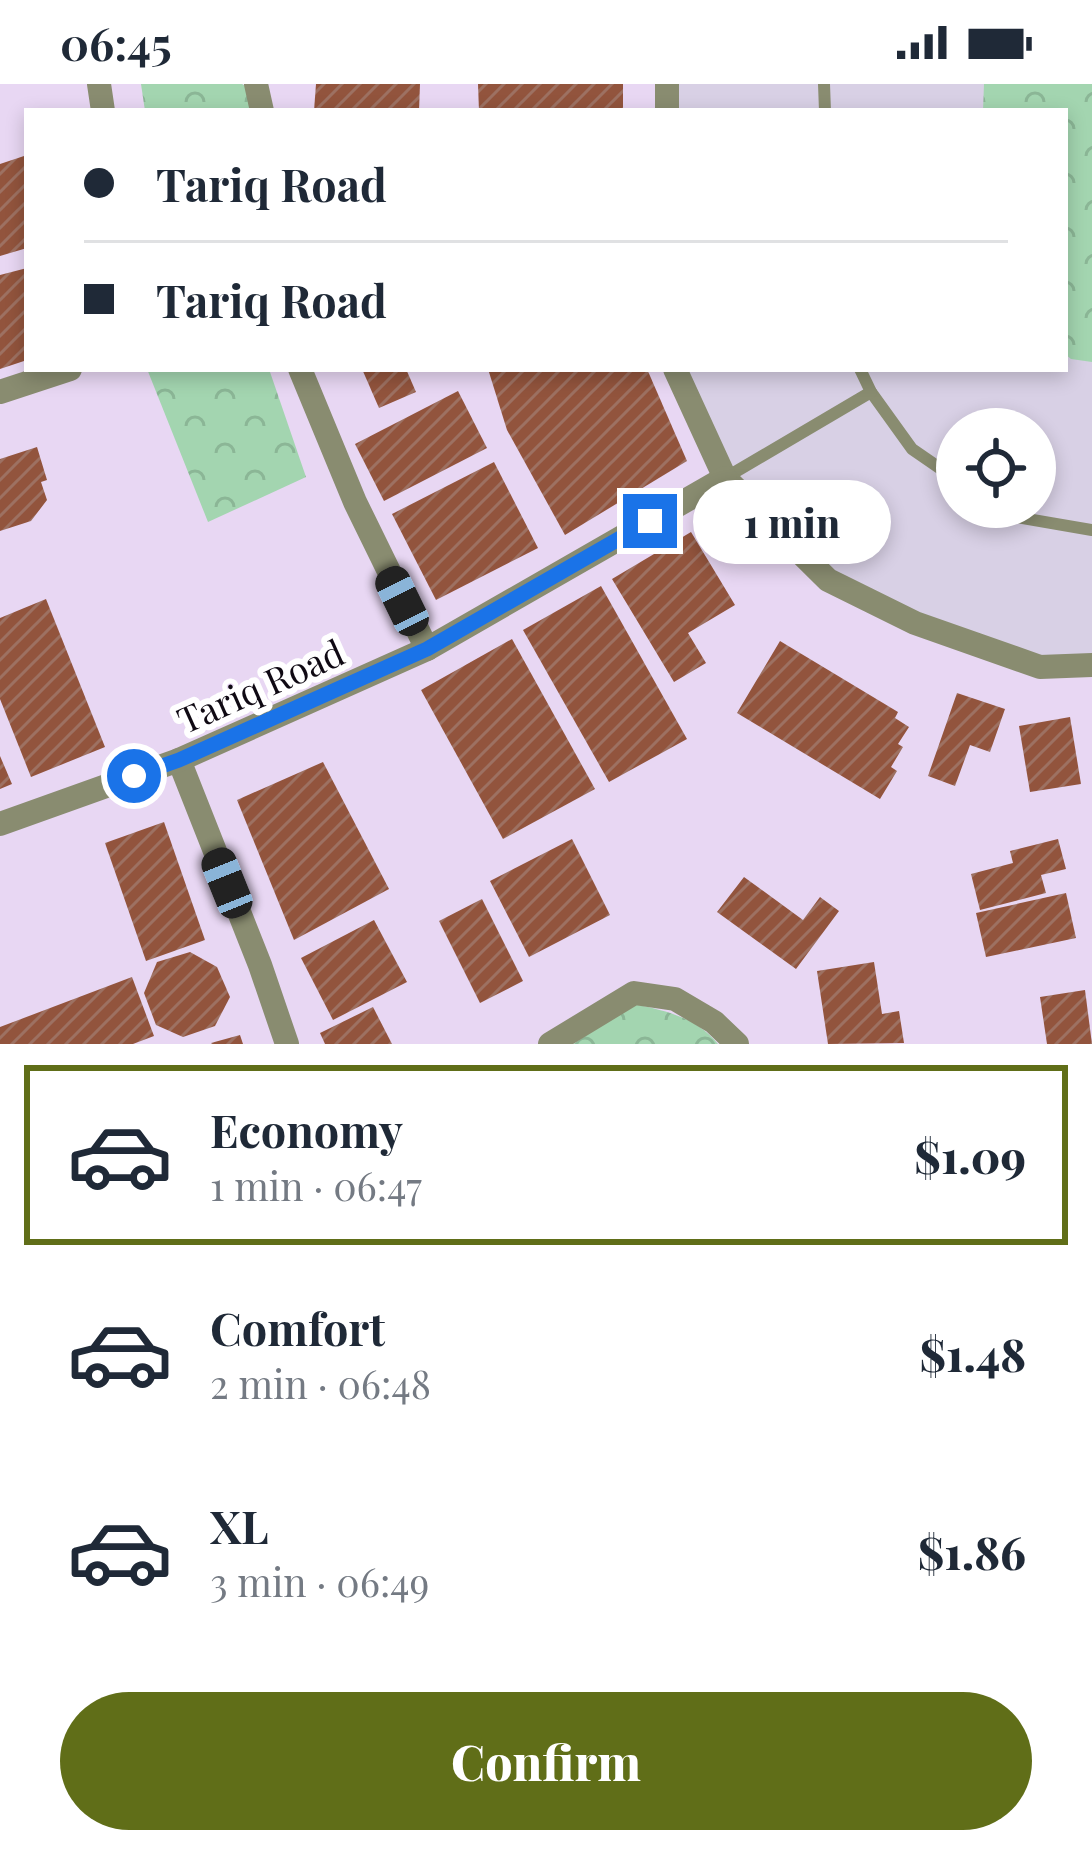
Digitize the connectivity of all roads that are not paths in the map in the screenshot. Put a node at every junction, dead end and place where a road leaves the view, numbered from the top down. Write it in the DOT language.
graph roads {
  1 [pos="61,372"];
  2 [pos="301,372"];
  3 [pos="676,372"];
  4 [pos="861,372"];
  5 [pos="0,392"];
  6 [pos="871,392"];
  7 [pos="936,466"];
  8 [pos="725,478"];
  9 [pos="1056,524"];
  10 [pos="1092,530"];
  11 [pos="427,649"];
  12 [pos="1092,665"];
  13 [pos="179,760"];
  14 [pos="0,824"];
  15 [pos="286,1044"];
  16 [pos="550,1044"];
  17 [pos="737,1044"];
  1 -- 5 [label="street"];
  2 -- 11 [label="street"];
  3 -- 8 [label="street"];
  4 -- 6 [label="lane"];
  6 -- 7 [label="lane"];
  6 -- 8 [label="lane"];
  8 -- 11 [label="street, Tariq Road"];
  8 -- 12 [label="street"];
  9 -- 10 [label="lane"];
  11 -- 13 [label="street, Tariq Road"];
  13 -- 14 [label="street, Tariq Road"];
  13 -- 15 [label="street"];
  16 -- 17 [label="street"];
}
